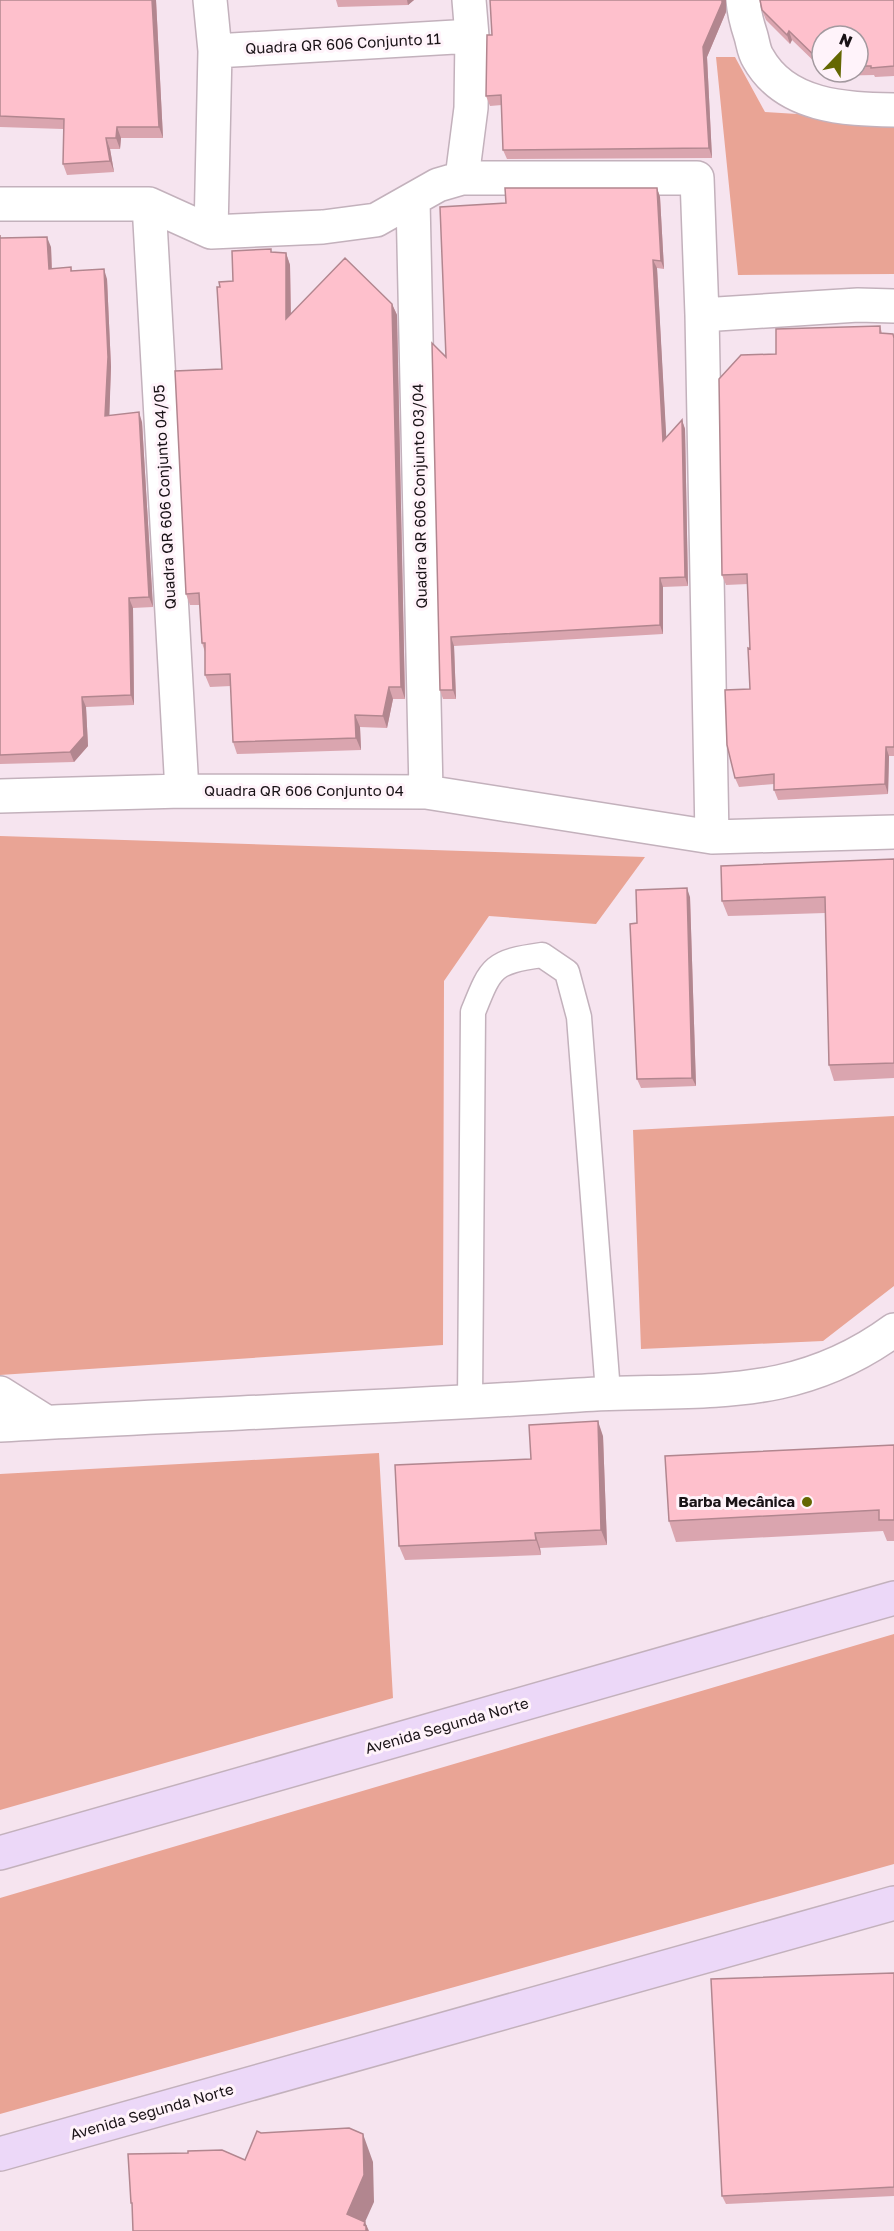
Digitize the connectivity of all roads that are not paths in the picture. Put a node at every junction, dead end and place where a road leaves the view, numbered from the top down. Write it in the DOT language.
graph roads {
  1 [pos="210,0"];
  2 [pos="469,0"];
  3 [pos="743,0"];
  4 [pos="472,36"];
  5 [pos="215,51"];
  6 [pos="894,110"];
  7 [pos="462,178"];
  8 [pos="413,200"];
  9 [pos="0,204"];
  10 [pos="149,204"];
  11 [pos="211,232"];
  12 [pos="894,306"];
  13 [pos="702,315"];
  14 [pos="182,791"];
  15 [pos="426,792"];
  16 [pos="0,796"];
  17 [pos="894,832"];
  18 [pos="712,837"];
  19 [pos="894,1330"];
  20 [pos="608,1392"];
  21 [pos="0,1393"];
  22 [pos="470,1402"];
  23 [pos="46,1422"];
  24 [pos="0,1425"];
  25 [pos="894,1598"];
  26 [pos="0,1853"];
  27 [pos="894,1903"];
  28 [pos="0,2154"];
  1 -- 5 [label="street"];
  2 -- 4 [label="street"];
  3 -- 6 [label="street"];
  4 -- 5 [label="street, Quadra QR 606 Conjunto 11"];
  4 -- 7 [label="street"];
  5 -- 11 [label="street"];
  7 -- 8 [label="street"];
  7 -- 13 [label="street"];
  8 -- 11 [label="street"];
  8 -- 15 [label="street, Quadra QR 606 Conjunto 03/04"];
  9 -- 10 [label="street"];
  10 -- 11 [label="street"];
  10 -- 14 [label="street, Quadra QR 606 Conjunto 04/05"];
  12 -- 13 [label="street"];
  13 -- 18 [label="street"];
  14 -- 15 [label="street, Quadra QR 606 Conjunto 04"];
  14 -- 16 [label="street, Quadra QR 606 Conjunto 04"];
  15 -- 18 [label="street, Quadra QR 606 Conjunto 04"];
  17 -- 18 [label="street, Quadra QR 606 Conjunto 04"];
  19 -- 20 [label="street"];
  20 -- 22 [label="street"];
  20 -- 22 [label="lane"];
  21 -- 23 [label="street"];
  22 -- 23 [label="street"];
  23 -- 24 [label="street"];
  25 -- 26 [label="main road, Avenida Segunda Norte"];
  27 -- 28 [label="main road, Avenida Segunda Norte"];
}
